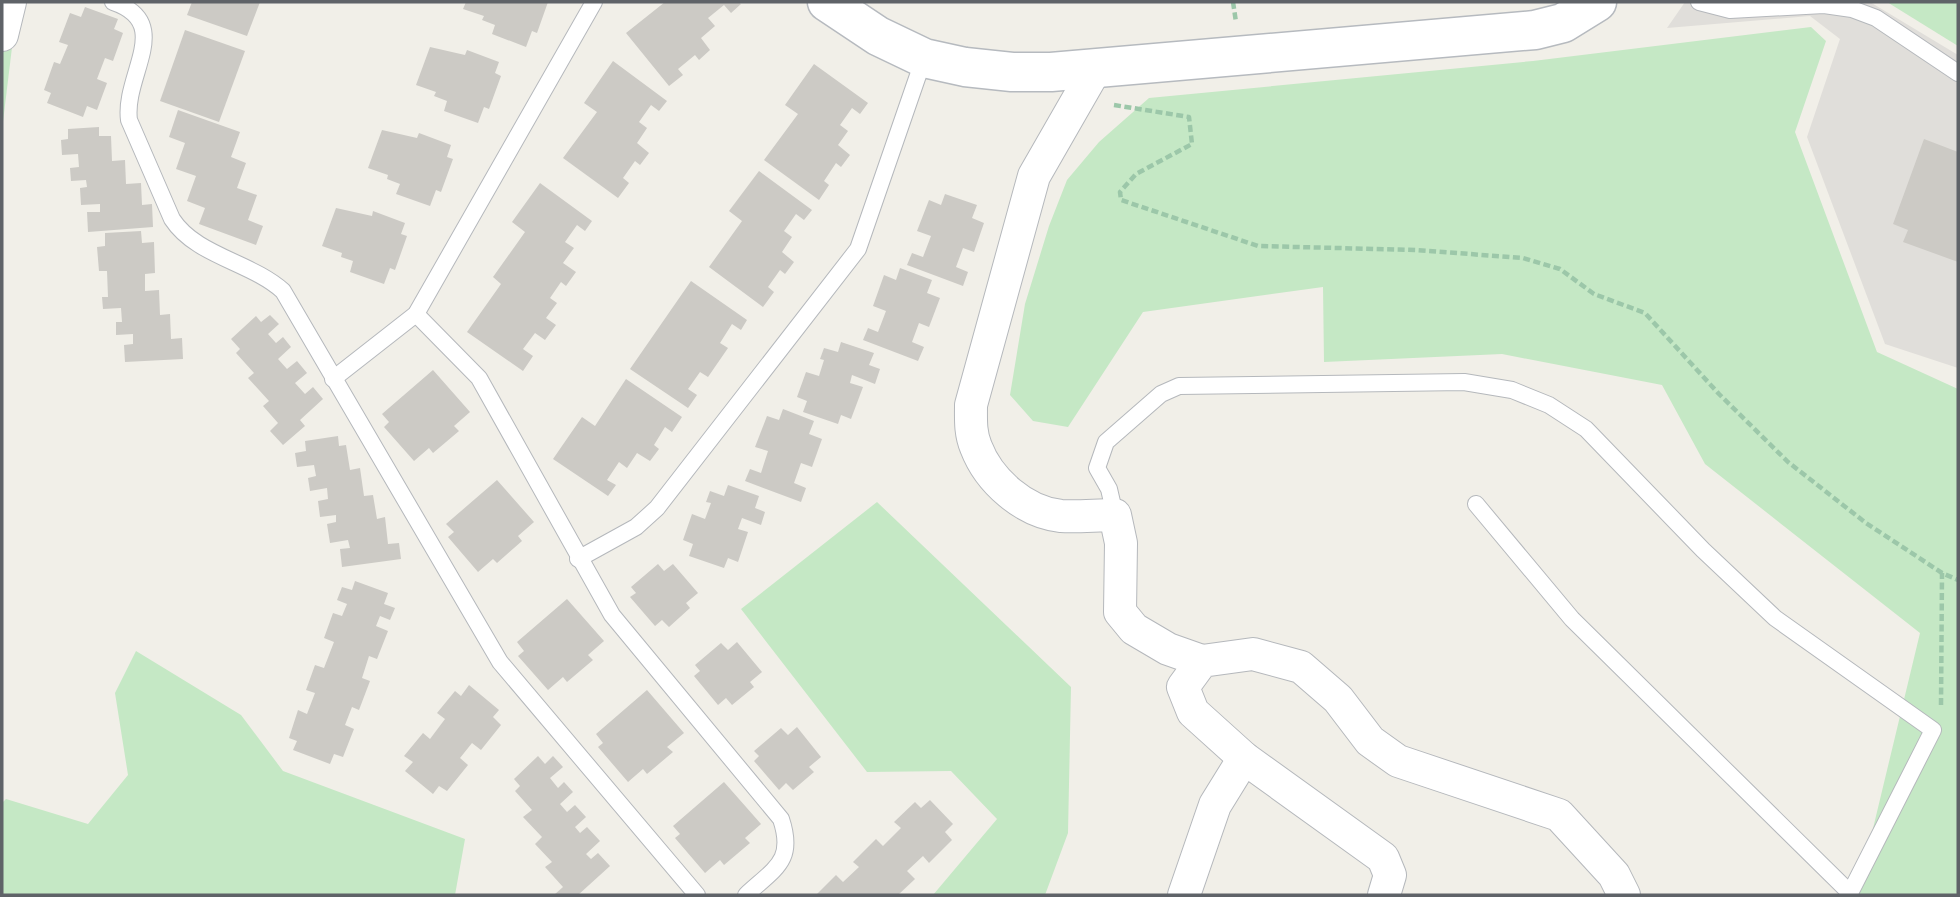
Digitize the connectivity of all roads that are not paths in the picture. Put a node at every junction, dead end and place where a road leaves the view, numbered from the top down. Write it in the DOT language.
graph roads {
  1 [pos="10,2"];
  2 [pos="113,2"];
  3 [pos="594,2"];
  4 [pos="827,2"];
  5 [pos="1597,2"];
  6 [pos="1699,2"];
  7 [pos="2,35"];
  8 [pos="924,58"];
  9 [pos="1958,73"];
  10 [pos="1101,85"];
  11 [pos="416,314"];
  12 [pos="334,379"];
  13 [pos="1476,504"];
  14 [pos="1115,515"];
  15 [pos="578,559"];
  16 [pos="1202,661"];
  17 [pos="1244,758"];
  18 [pos="1849,894"];
  19 [pos="697,895"];
  20 [pos="747,895"];
  21 [pos="1184,895"];
  22 [pos="1384,895"];
  23 [pos="1624,895"];
  1 -- 7 [label="street"];
  2 -- 12 [label="lane"];
  3 -- 11 [label="lane"];
  4 -- 8 [label="street"];
  5 -- 10 [label="street"];
  6 -- 9 [label="lane"];
  8 -- 10 [label="street"];
  8 -- 15 [label="lane"];
  10 -- 14 [label="street"];
  11 -- 12 [label="lane"];
  11 -- 15 [label="lane"];
  12 -- 19 [label="lane"];
  13 -- 18 [label="lane"];
  14 -- 16 [label="street"];
  14 -- 18 [label="lane"];
  15 -- 20 [label="lane"];
  16 -- 17 [label="street"];
  16 -- 23 [label="street"];
  17 -- 21 [label="street"];
  17 -- 22 [label="street"];
}
